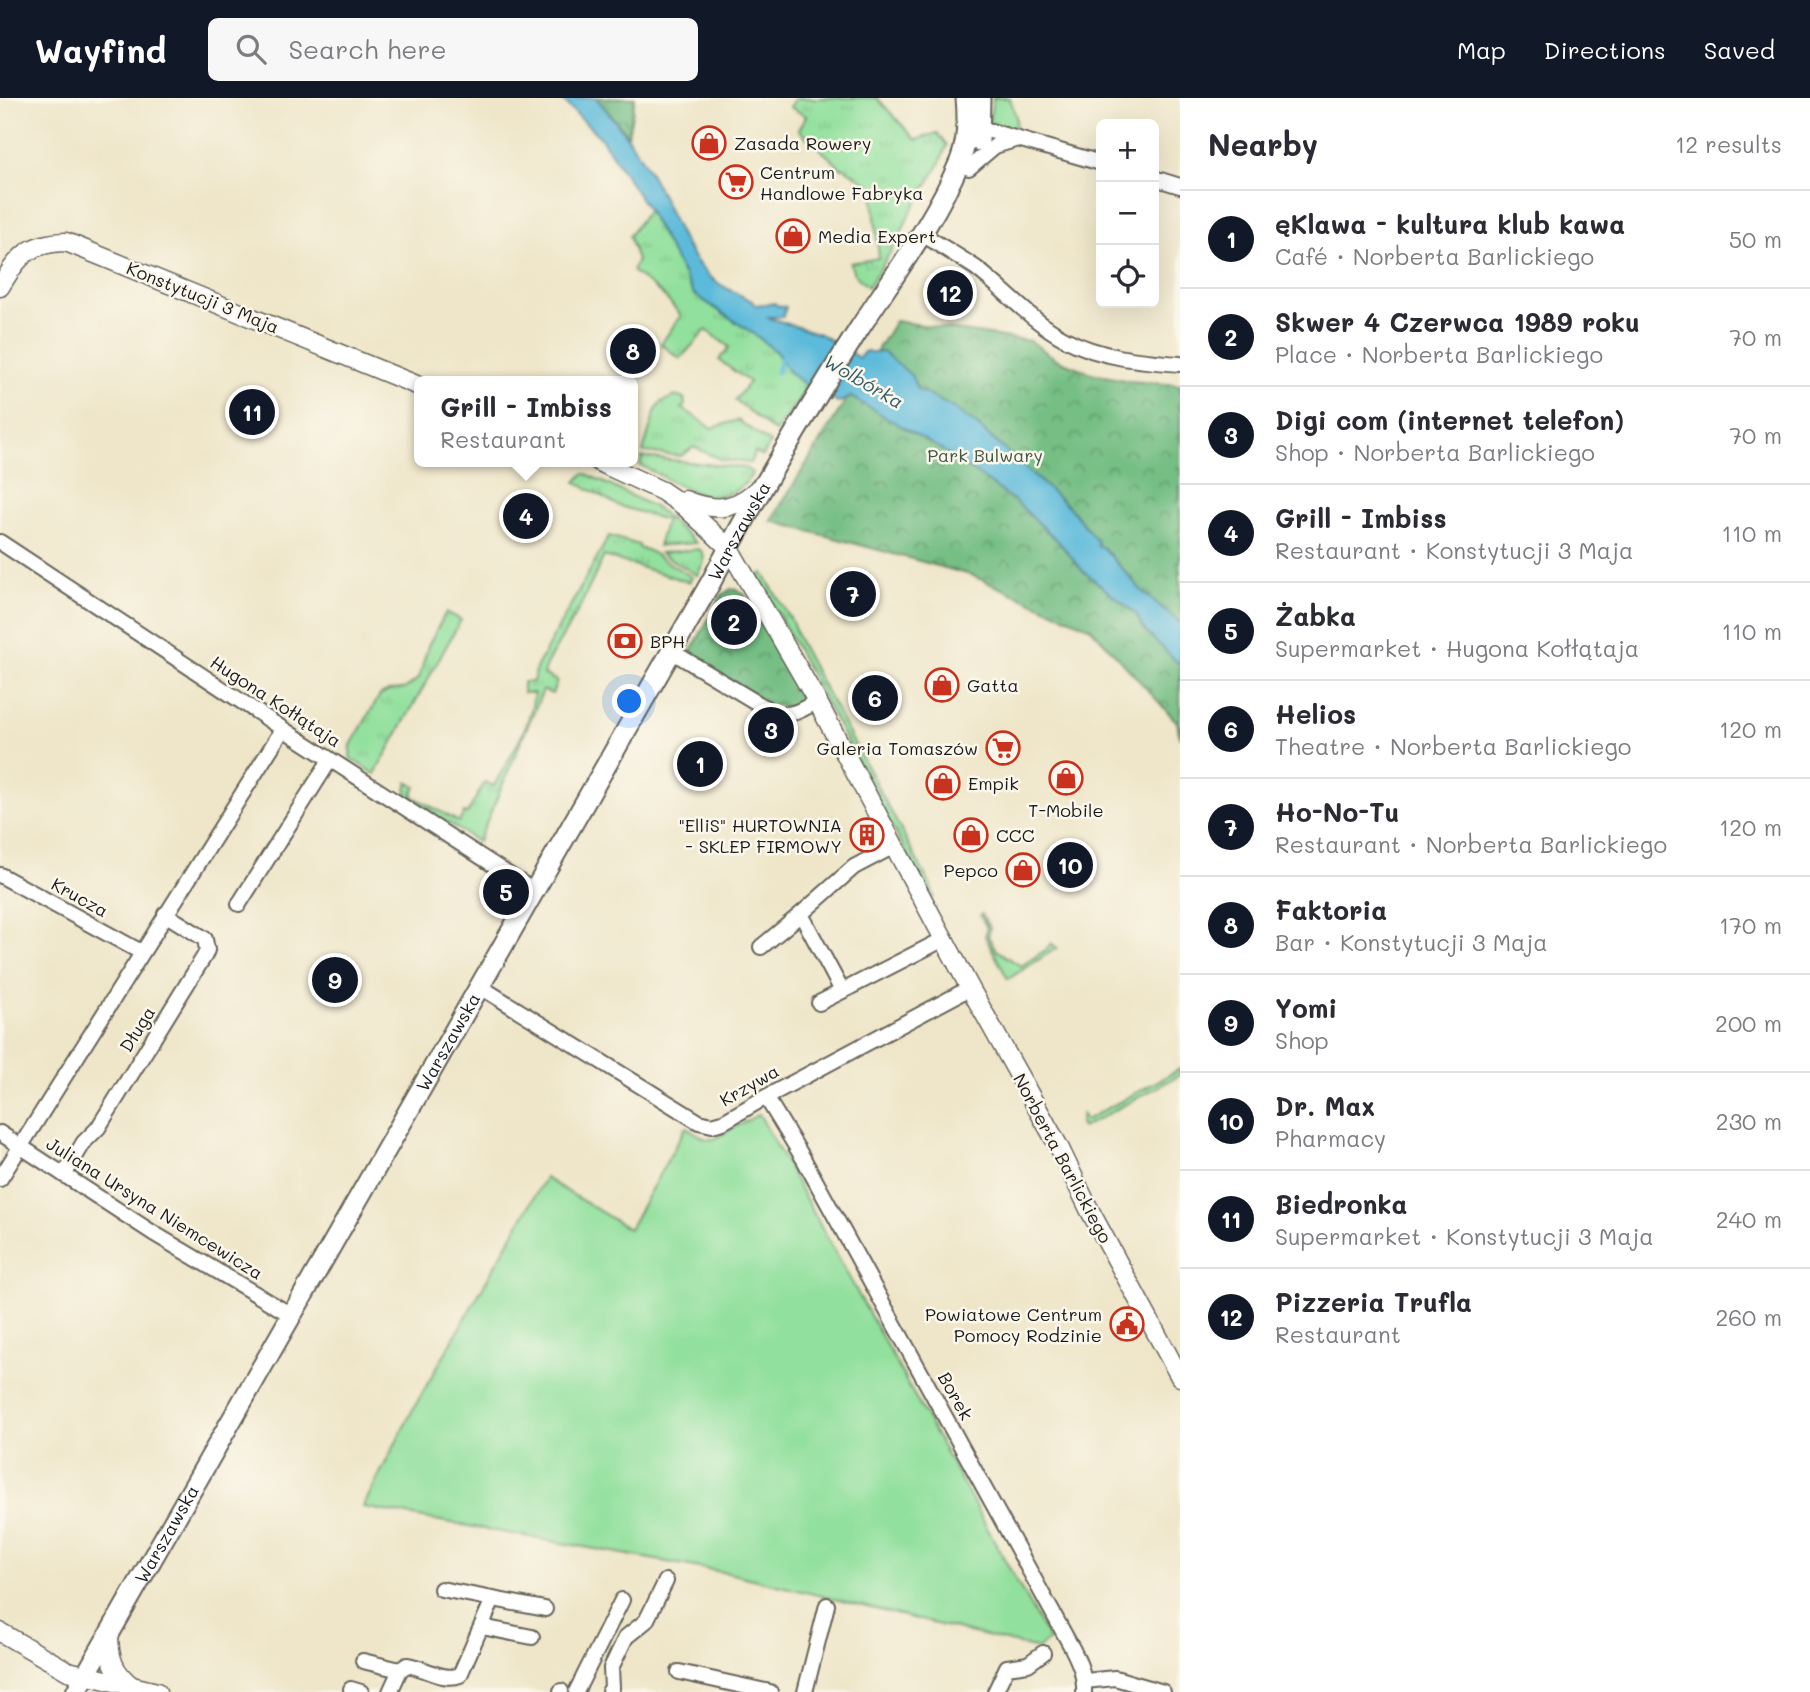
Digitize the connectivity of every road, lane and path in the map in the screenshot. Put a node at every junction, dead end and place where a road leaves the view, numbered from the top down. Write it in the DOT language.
graph roads {
  1 [pos="966,98"];
  2 [pos="980,98"];
  3 [pos="981,128"];
  4 [pos="1019,138"];
  5 [pos="1096,161"];
  6 [pos="969,168"];
  7 [pos="1159,180"];
  8 [pos="1180,186"];
  9 [pos="933,215"];
  10 [pos="921,233"];
  11 [pos="0,287"];
  12 [pos="1180,364"];
  13 [pos="414,384"];
  14 [pos="610,467"];
  15 [pos="768,479"];
  16 [pos="662,491"];
  17 [pos="0,542"];
  18 [pos="729,548"];
  19 [pos="671,651"];
  20 [pos="817,701"];
  21 [pos="283,729"];
  22 [pos="330,760"];
  23 [pos="894,846"];
  24 [pos="0,875"];
  25 [pos="534,891"];
  26 [pos="239,904"];
  27 [pos="165,914"];
  28 [pos="801,914"];
  29 [pos="944,939"];
  30 [pos="761,947"];
  31 [pos="141,952"];
  32 [pos="480,986"];
  33 [pos="970,988"];
  34 [pos="842,991"];
  35 [pos="819,1003"];
  36 [pos="765,1097"];
  37 [pos="0,1133"];
  38 [pos="21,1146"];
  39 [pos="64,1175"];
  40 [pos="0,1179"];
  41 [pos="290,1315"];
  42 [pos="1180,1377"];
  43 [pos="666,1581"];
  44 [pos="441,1589"];
  45 [pos="493,1599"];
  46 [pos="622,1600"];
  47 [pos="827,1605"];
  48 [pos="545,1609"];
  49 [pos="482,1627"];
  50 [pos="0,1632"];
  51 [pos="109,1633"];
  52 [pos="533,1637"];
  53 [pos="1043,1653"];
  54 [pos="363,1661"];
  55 [pos="400,1670"];
  56 [pos="678,1672"];
  57 [pos="80,1684"];
  58 [pos="134,1687"];
  59 [pos="1084,1687"];
  60 [pos="157,1692"];
  61 [pos="390,1692"];
  62 [pos="576,1692"];
  63 [pos="610,1692"];
  64 [pos="770,1692"];
  65 [pos="805,1692"];
  66 [pos="995,1692"];
  67 [pos="1163,1692"];
  1 -- 9 [label="main road"];
  2 -- 3 [label="main road"];
  3 -- 4 [label="street"];
  3 -- 6 [label="main road"];
  4 -- 5 [label="street"];
  4 -- 6 [label="street"];
  6 -- 9 [label="main road"];
  7 -- 8 [label="street"];
  9 -- 10 [label="main road, Warszawska"];
  10 -- 12 [label="street"];
  10 -- 15 [label="main road, Warszawska"];
  11 -- 13 [label="street, Konstytucji 3 Maja"];
  14 -- 16 [label="street"];
  15 -- 16 [label="street"];
  15 -- 18 [label="main road, Warszawska"];
  16 -- 18 [label="street"];
  17 -- 21 [label="street, Hugona Kołłątaja"];
  18 -- 19 [label="main road, Warszawska"];
  18 -- 20 [label="street, Norberta Barlickiego"];
  19 -- 20 [label="street"];
  19 -- 25 [label="main road, Warszawska"];
  20 -- 23 [label="street, Norberta Barlickiego"];
  21 -- 22 [label="street, Hugona Kołłątaja"];
  21 -- 27 [label="street, Długa"];
  22 -- 25 [label="street, Hugona Kołłątaja"];
  22 -- 26 [label="street"];
  23 -- 28 [label="street"];
  23 -- 29 [label="street, Norberta Barlickiego"];
  24 -- 31 [label="street, Krucza"];
  25 -- 32 [label="main road, Warszawska"];
  27 -- 31 [label="street, Długa"];
  27 -- 39 [label="street, Długa"];
  28 -- 30 [label="street"];
  28 -- 34 [label="street"];
  29 -- 33 [label="street, Norberta Barlickiego"];
  29 -- 34 [label="street"];
  31 -- 38 [label="street, Długa"];
  32 -- 36 [label="street, Krzywa"];
  32 -- 41 [label="main road, Warszawska"];
  33 -- 36 [label="street, Krzywa"];
  33 -- 42 [label="street, Norberta Barlickiego"];
  34 -- 35 [label="street"];
  36 -- 59 [label="street, Borek"];
  37 -- 38 [label="street, Juliana Ursyna Niemcewicza"];
  38 -- 39 [label="street, Juliana Ursyna Niemcewicza"];
  38 -- 40 [label="street, Długa"];
  39 -- 41 [label="street, Juliana Ursyna Niemcewicza"];
  41 -- 51 [label="main road, Warszawska"];
  43 -- 63 [label="street"];
  44 -- 45 [label="street"];
  45 -- 48 [label="street"];
  45 -- 49 [label="street"];
  46 -- 62 [label="street"];
  47 -- 65 [label="street"];
  49 -- 52 [label="street"];
  49 -- 55 [label="street"];
  50 -- 57 [label="street"];
  51 -- 57 [label="main road, Warszawska"];
  51 -- 58 [label="street"];
  53 -- 66 [label="street"];
  54 -- 55 [label="street"];
  55 -- 61 [label="street"];
  56 -- 64 [label="street"];
  57 -- 58 [label="street"];
  58 -- 60 [label="street"];
  59 -- 67 [label="street, Borek"];
}
